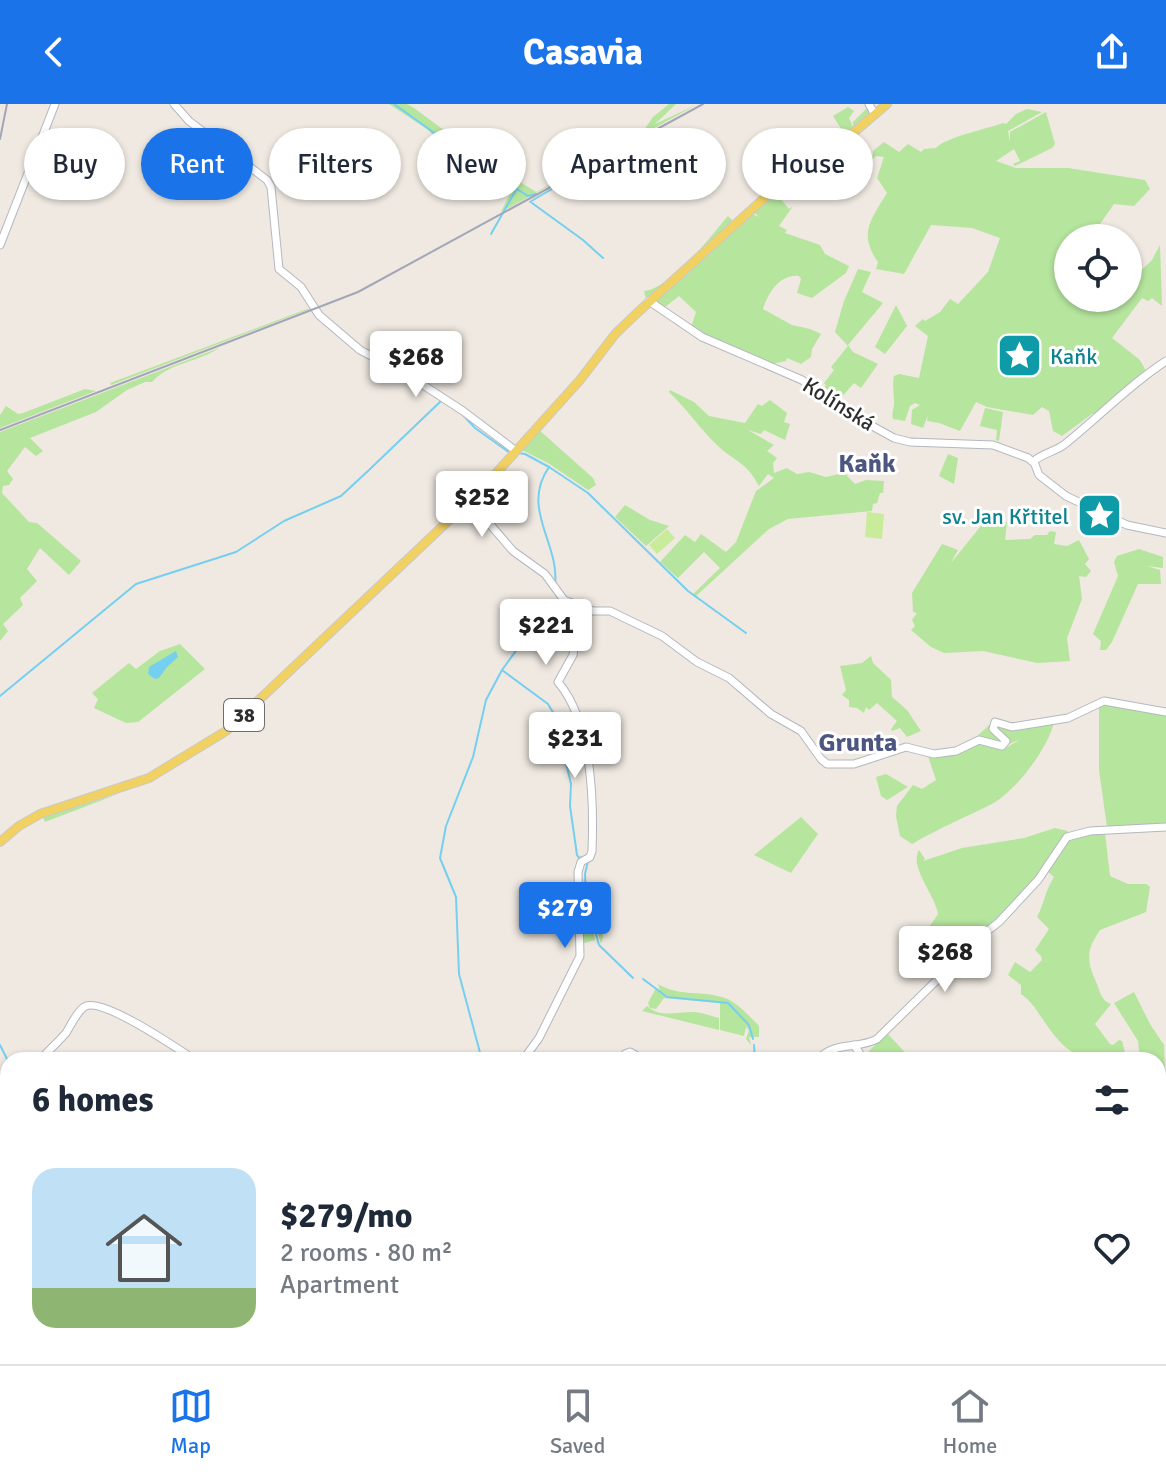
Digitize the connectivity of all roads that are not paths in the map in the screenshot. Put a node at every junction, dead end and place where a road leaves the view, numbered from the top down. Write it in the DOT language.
graph roads {
  1 [pos="55,104"];
  2 [pos="174,104"];
  3 [pos="869,104"];
  4 [pos="887,104"];
  5 [pos="874,113"];
  6 [pos="0,245"];
  7 [pos="649,301"];
  8 [pos="1166,361"];
  9 [pos="514,449"];
  10 [pos="1033,460"];
  11 [pos="470,501"];
  12 [pos="1165,533"];
  13 [pos="564,600"];
  14 [pos="1166,712"];
  15 [pos="1166,827"];
  16 [pos="0,842"];
  17 [pos="854,1045"];
  18 [pos="48,1052"];
  19 [pos="183,1052"];
  20 [pos="529,1052"];
  21 [pos="828,1052"];
  22 [pos="859,1052"];
  1 -- 6 [label="street"];
  2 -- 9 [label="street"];
  3 -- 5 [label="street"];
  4 -- 5 [label="main road, 38"];
  5 -- 7 [label="main road, 38"];
  7 -- 9 [label="main road, 38"];
  7 -- 10 [label="street, Kolínská"];
  8 -- 10 [label="street"];
  9 -- 11 [label="main road, 38"];
  10 -- 12 [label="street"];
  11 -- 13 [label="street"];
  11 -- 16 [label="main road, 38"];
  13 -- 14 [label="street"];
  13 -- 20 [label="street"];
  15 -- 17 [label="street"];
  17 -- 21 [label="street"];
  17 -- 22 [label="street"];
  18 -- 19 [label="street"];
}
